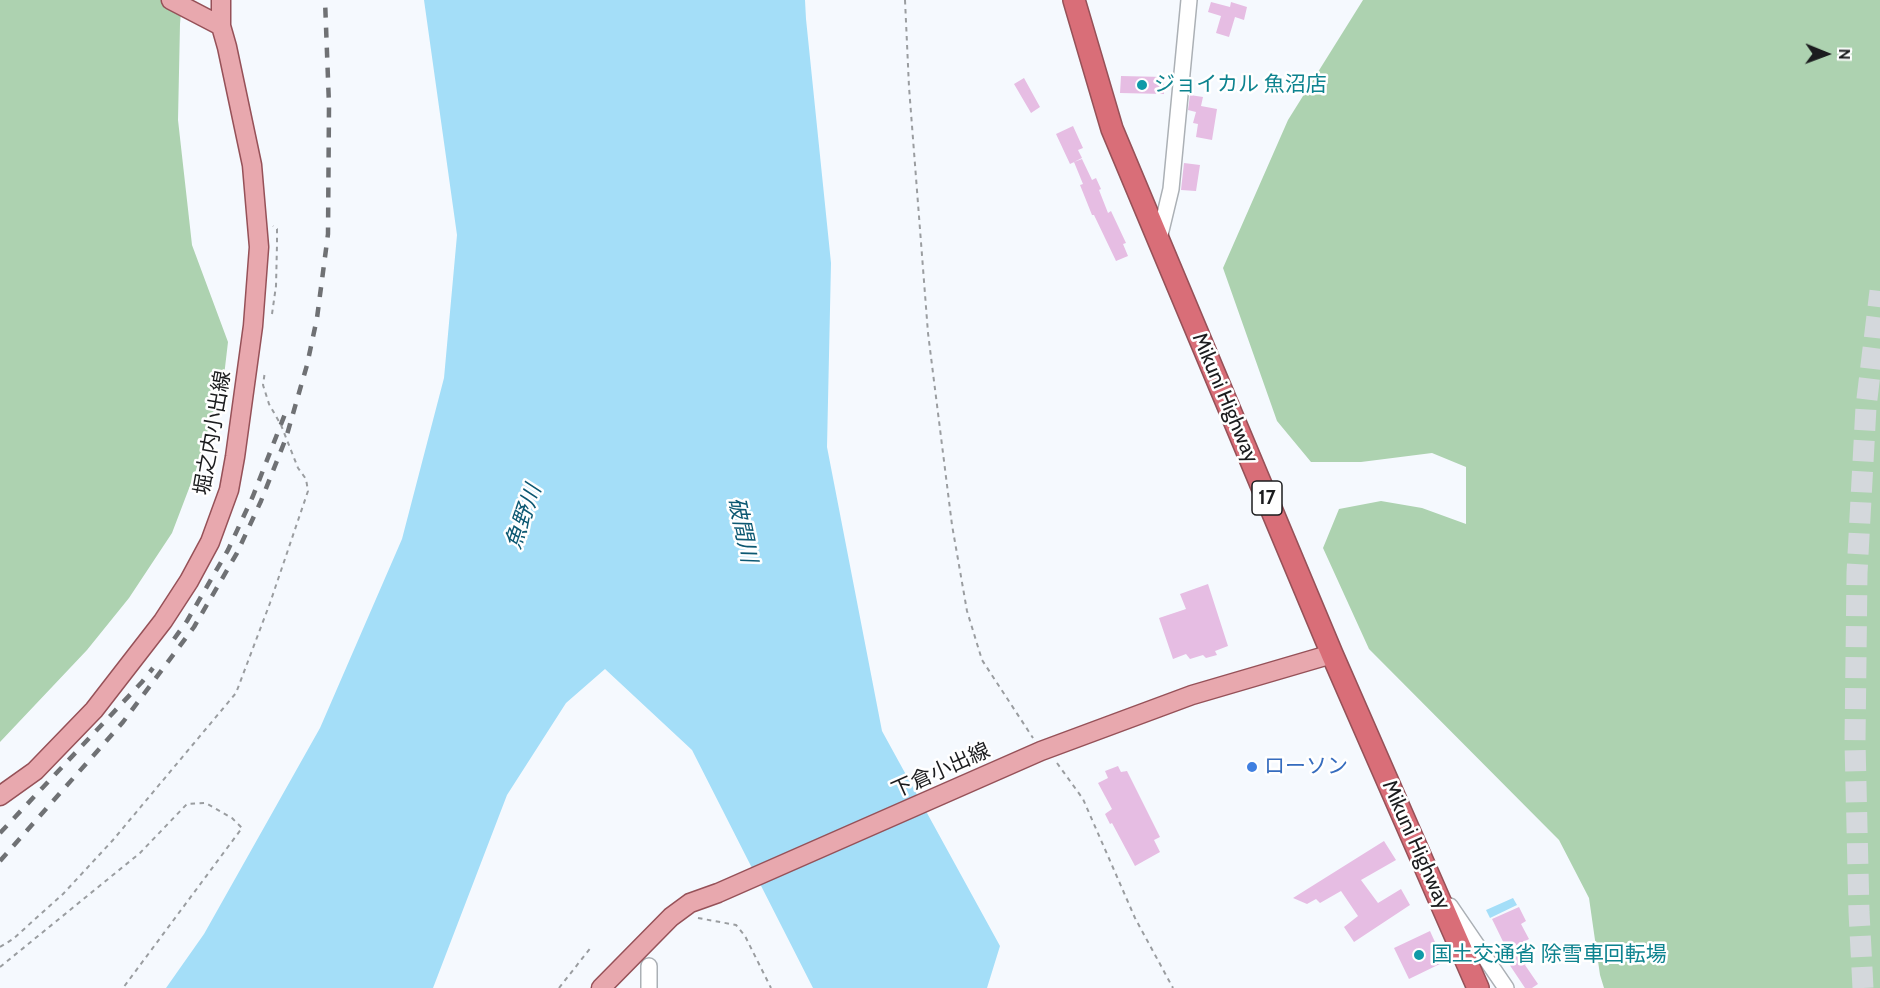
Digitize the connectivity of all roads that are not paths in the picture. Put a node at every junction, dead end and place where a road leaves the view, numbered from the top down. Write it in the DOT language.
graph roads {
  1 [pos="171,0"];
  2 [pos="220,0"];
  3 [pos="1074,0"];
  4 [pos="1189,0"];
  5 [pos="221,26"];
  6 [pos="1159,239"];
  7 [pos="1332,654"];
  8 [pos="0,796"];
  9 [pos="1429,877"];
  10 [pos="649,966"];
  11 [pos="601,988"];
  12 [pos="649,988"];
  13 [pos="1478,988"];
  14 [pos="1506,988"];
  1 -- 5 [label="main road"];
  2 -- 5 [label="main road, 堀之内小出線"];
  3 -- 6 [label="highway, Mikuni Highway / 17"];
  4 -- 6 [label="street"];
  5 -- 8 [label="main road, 堀之内小出線"];
  6 -- 7 [label="highway, Mikuni Highway / 17"];
  7 -- 9 [label="highway, Mikuni Highway / 17"];
  7 -- 11 [label="main road, 下倉小出線"];
  9 -- 13 [label="highway, Mikuni Highway / 17"];
  9 -- 14 [label="street"];
  10 -- 12 [label="street"];
}
